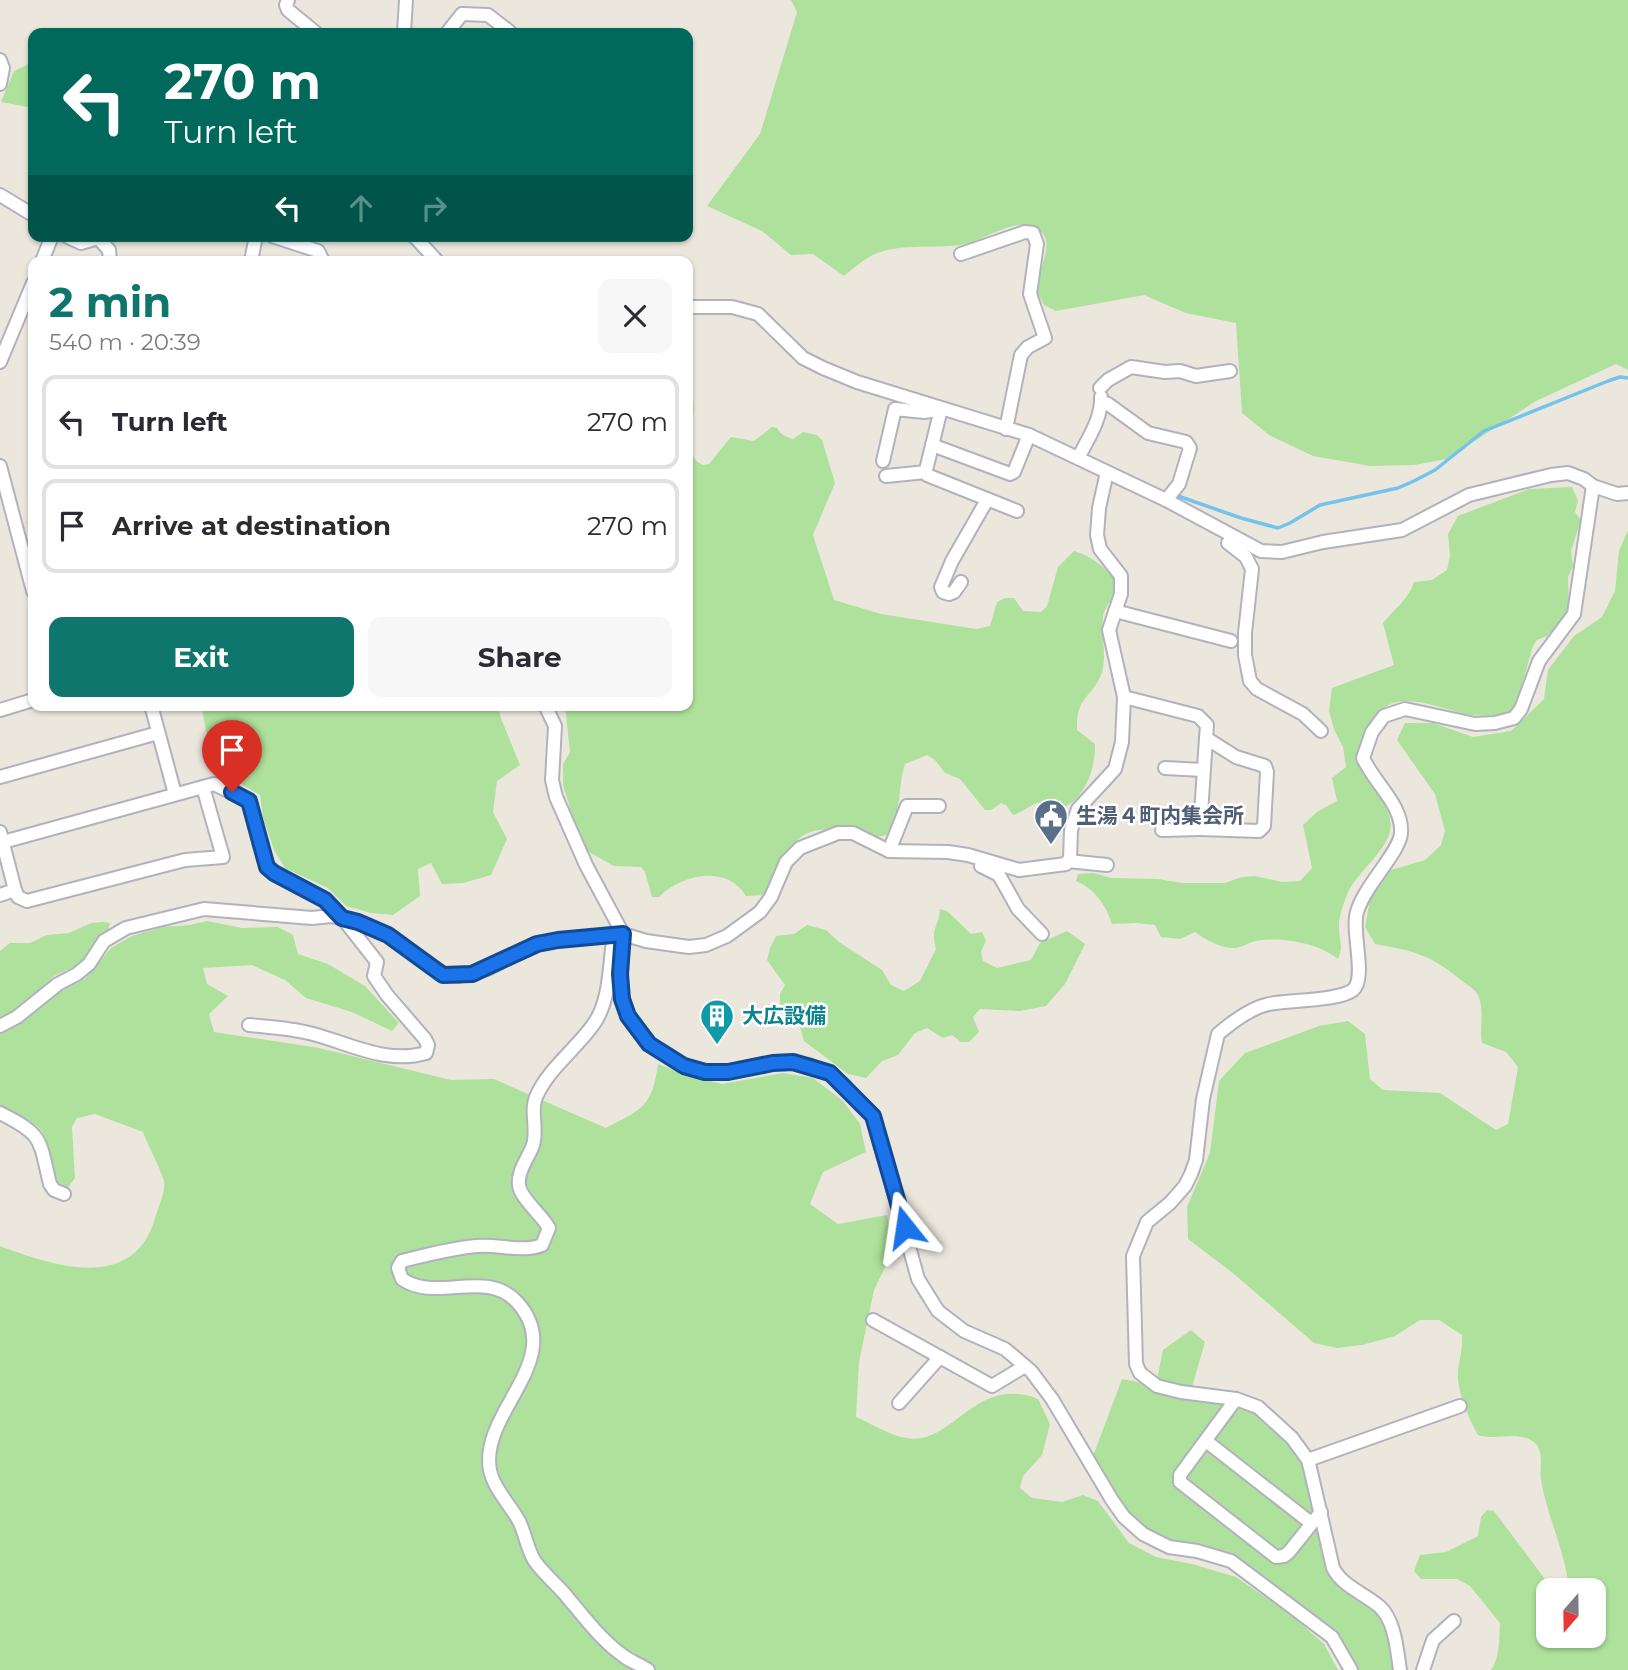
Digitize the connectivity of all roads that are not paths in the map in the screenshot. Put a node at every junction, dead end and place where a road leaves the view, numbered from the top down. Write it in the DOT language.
graph roads {
  1 [pos="288,0"];
  2 [pos="406,0"];
  3 [pos="310,28"];
  4 [pos="404,28"];
  5 [pos="451,28"];
  6 [pos="505,28"];
  7 [pos="0,60"];
  8 [pos="0,84"];
  9 [pos="0,195"];
  10 [pos="28,208"];
  11 [pos="290,242"];
  12 [pos="420,242"];
  13 [pos="961,254"];
  14 [pos="320,256"];
  15 [pos="432,256"];
  16 [pos="28,292"];
  17 [pos="693,307"];
  18 [pos="6,333"];
  19 [pos="0,362"];
  20 [pos="1230,371"];
  21 [pos="1101,402"];
  22 [pos="941,409"];
  23 [pos="1006,429"];
  24 [pos="1029,435"];
  25 [pos="932,445"];
  26 [pos="1078,458"];
  27 [pos="883,461"];
  28 [pos="0,466"];
  29 [pos="926,472"];
  30 [pos="1107,472"];
  31 [pos="886,475"];
  32 [pos="1593,486"];
  33 [pos="1628,493"];
  34 [pos="987,500"];
  35 [pos="1166,500"];
  36 [pos="1017,512"];
  37 [pos="1213,526"];
  38 [pos="27,543"];
  39 [pos="961,582"];
  40 [pos="1115,611"];
  41 [pos="1231,641"];
  42 [pos="1124,697"];
  43 [pos="28,702"];
  44 [pos="0,710"];
  45 [pos="152,711"];
  46 [pos="548,711"];
  47 [pos="1321,731"];
  48 [pos="158,733"];
  49 [pos="1206,738"];
  50 [pos="1165,768"];
  51 [pos="1203,770"];
  52 [pos="0,777"];
  53 [pos="203,787"];
  54 [pos="175,794"];
  55 [pos="940,806"];
  56 [pos="1200,829"];
  57 [pos="1163,830"];
  58 [pos="1,837"];
  59 [pos="889,851"];
  60 [pos="939,851"];
  61 [pos="1068,861"];
  62 [pos="1107,865"];
  63 [pos="15,890"];
  64 [pos="0,895"];
  65 [pos="342,918"];
  66 [pos="623,934"];
  67 [pos="1042,934"];
  68 [pos="249,1025"];
  69 [pos="0,1026"];
  70 [pos="0,1113"];
  71 [pos="64,1194"];
  72 [pos="873,1320"];
  73 [pos="940,1357"];
  74 [pos="1025,1366"];
  75 [pos="1236,1399"];
  76 [pos="900,1404"];
  77 [pos="1460,1406"];
  78 [pos="1206,1441"];
  79 [pos="1308,1460"];
  80 [pos="1321,1512"];
  81 [pos="1311,1523"];
  82 [pos="1454,1621"];
  83 [pos="648,1670"];
  84 [pos="1351,1670"];
  85 [pos="1400,1670"];
  86 [pos="1423,1670"];
  1 -- 3 [label="street"];
  2 -- 4 [label="street"];
  5 -- 6 [label="street"];
  7 -- 8 [label="street"];
  9 -- 10 [label="street"];
  11 -- 14 [label="street"];
  12 -- 15 [label="street"];
  13 -- 23 [label="street"];
  16 -- 18 [label="street"];
  17 -- 22 [label="street"];
  18 -- 19 [label="street"];
  20 -- 21 [label="street"];
  21 -- 26 [label="street"];
  21 -- 35 [label="street"];
  22 -- 23 [label="street"];
  22 -- 25 [label="street"];
  22 -- 27 [label="street"];
  23 -- 24 [label="street"];
  24 -- 25 [label="street"];
  24 -- 26 [label="street"];
  25 -- 29 [label="street"];
  26 -- 30 [label="street"];
  28 -- 38 [label="street"];
  29 -- 31 [label="street"];
  29 -- 34 [label="street"];
  30 -- 35 [label="street"];
  30 -- 40 [label="street"];
  32 -- 33 [label="street"];
  32 -- 37 [label="street"];
  32 -- 75 [label="street"];
  34 -- 36 [label="street"];
  34 -- 39 [label="street"];
  35 -- 37 [label="street"];
  37 -- 47 [label="street"];
  40 -- 41 [label="street"];
  40 -- 42 [label="street"];
  42 -- 49 [label="street"];
  42 -- 61 [label="street"];
  43 -- 44 [label="street"];
  45 -- 48 [label="street"];
  46 -- 66 [label="street"];
  48 -- 52 [label="street"];
  48 -- 54 [label="street"];
  49 -- 51 [label="street"];
  49 -- 56 [label="street"];
  50 -- 51 [label="street"];
  51 -- 56 [label="street"];
  53 -- 54 [label="street"];
  53 -- 63 [label="street"];
  53 -- 65 [label="street"];
  54 -- 58 [label="street"];
  55 -- 59 [label="street"];
  56 -- 57 [label="street"];
  58 -- 63 [label="street"];
  59 -- 60 [label="street"];
  59 -- 66 [label="street"];
  60 -- 61 [label="street"];
  60 -- 67 [label="street"];
  61 -- 62 [label="street"];
  63 -- 64 [label="street"];
  65 -- 66 [label="street"];
  65 -- 68 [label="street"];
  65 -- 69 [label="street"];
  66 -- 74 [label="street"];
  66 -- 83 [label="street"];
  70 -- 71 [label="street"];
  72 -- 73 [label="street"];
  73 -- 74 [label="street"];
  73 -- 76 [label="street"];
  74 -- 84 [label="street"];
  75 -- 78 [label="street"];
  75 -- 79 [label="street"];
  77 -- 79 [label="street"];
  78 -- 81 [label="street"];
  78 -- 81 [label="street"];
  79 -- 80 [label="street"];
  80 -- 81 [label="street"];
  80 -- 85 [label="street"];
  82 -- 86 [label="street"];
}
